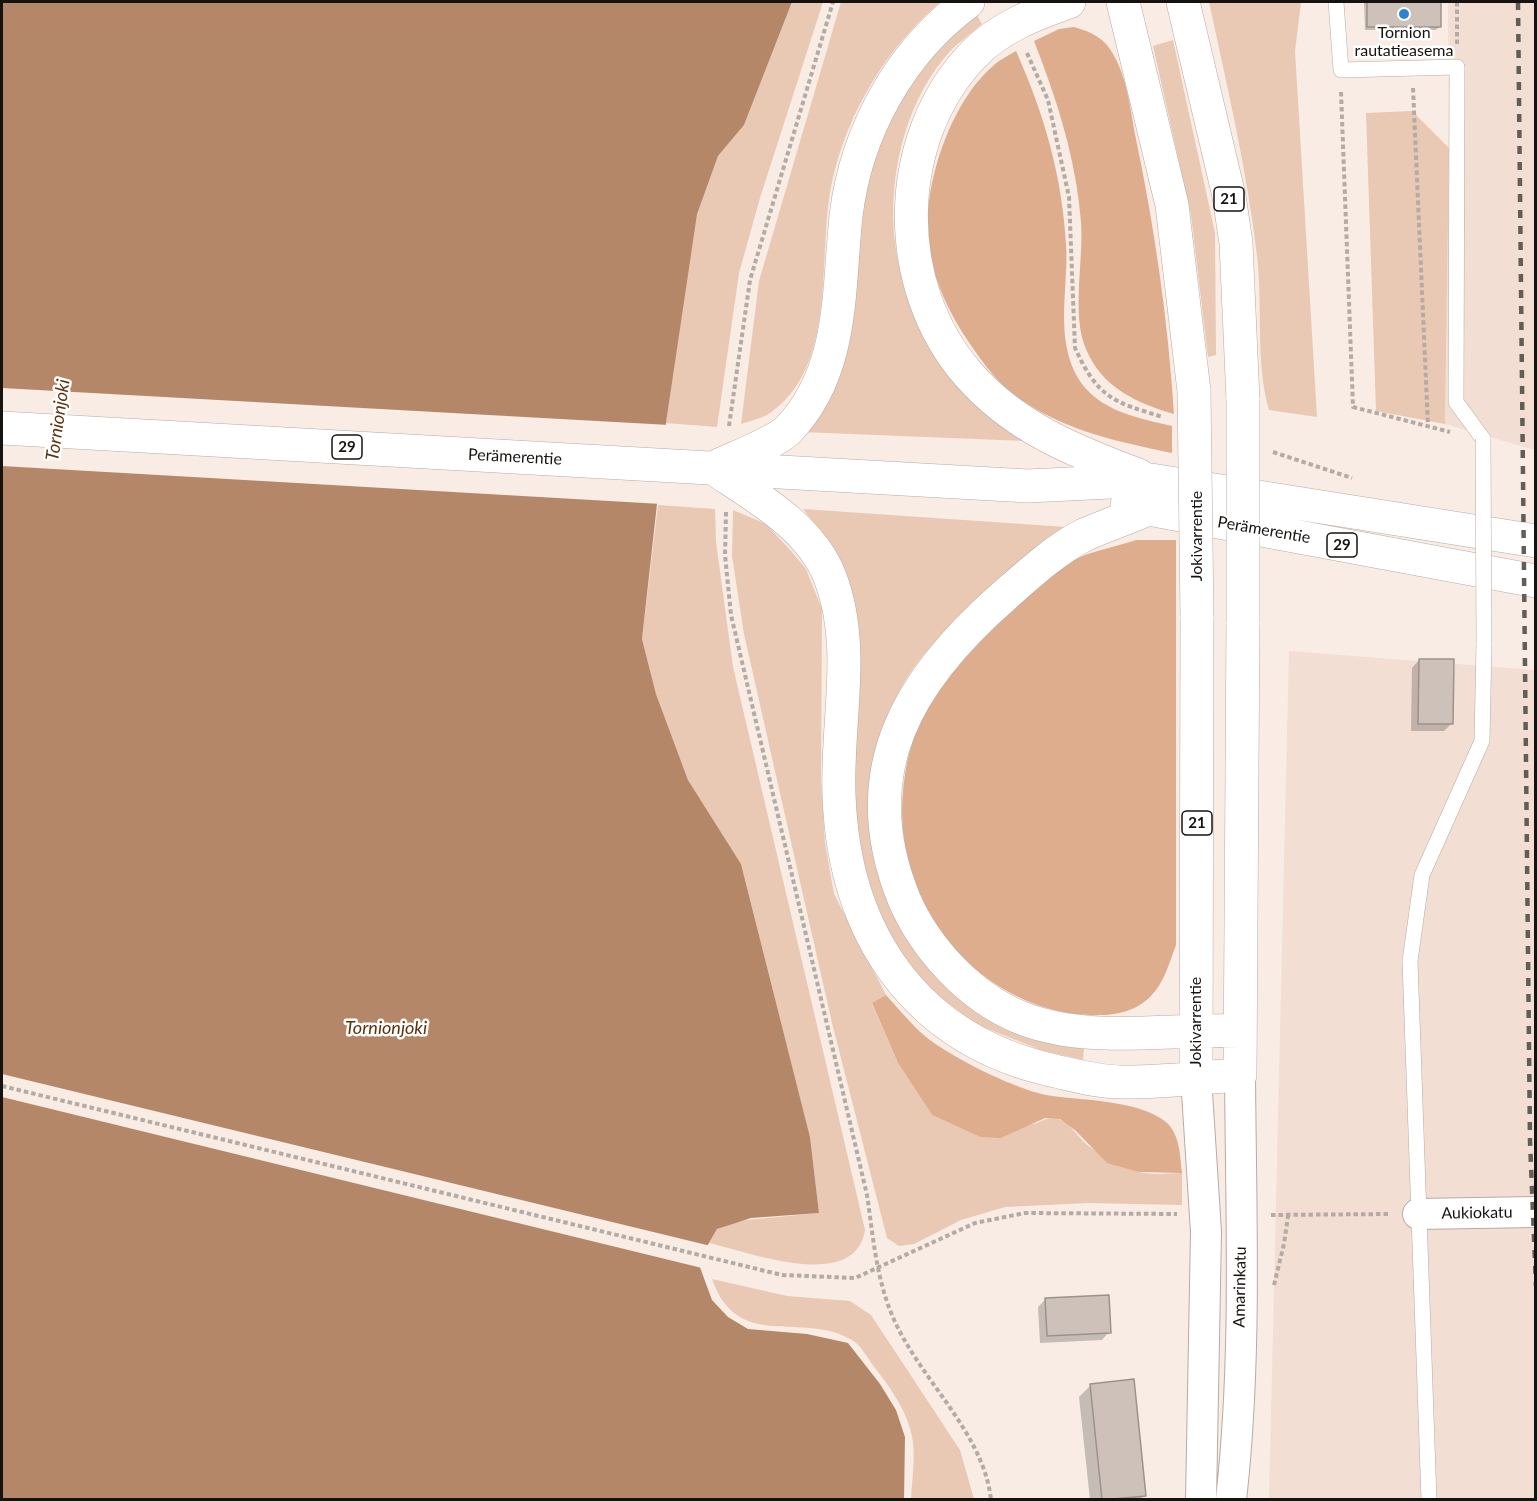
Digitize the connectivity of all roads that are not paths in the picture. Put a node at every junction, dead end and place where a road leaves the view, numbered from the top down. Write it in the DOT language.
graph roads {
  1 [pos="968,2"];
  2 [pos="1069,2"];
  3 [pos="1123,2"];
  4 [pos="1183,2"];
  5 [pos="1336,2"];
  6 [pos="2,428"];
  7 [pos="703,467"];
  8 [pos="1149,495"];
  9 [pos="1536,541"];
  10 [pos="1536,581"];
  11 [pos="1197,1029"];
  12 [pos="1240,1031"];
  13 [pos="1240,1075"];
  14 [pos="1196,1077"];
  15 [pos="1536,1212"];
  16 [pos="1418,1214"];
  17 [pos="1201,1500"];
  18 [pos="1231,1500"];
  19 [pos="1429,1500"];
  1 -- 7 [label="highway"];
  2 -- 8 [label="highway"];
  3 -- 11 [label="highway, Jokivarrentie / 21, bridge"];
  4 -- 12 [label="highway, 21, bridge"];
  5 -- 16 [label="lane, bridge"];
  6 -- 7 [label="highway, Perämerentie / 29"];
  7 -- 8 [label="highway, Perämerentie / 29"];
  7 -- 14 [label="highway"];
  8 -- 9 [label="highway, Perämerentie / 29"];
  8 -- 10 [label="highway, Perämerentie / 29"];
  8 -- 11 [label="highway"];
  11 -- 12 [label="highway"];
  11 -- 14 [label="highway, Jokivarrentie / 21"];
  12 -- 13 [label="highway, 21"];
  13 -- 14 [label="highway"];
  13 -- 18 [label="street, Amarinkatu"];
  14 -- 17 [label="street"];
  15 -- 16 [label="street, Aukiokatu"];
  16 -- 19 [label="lane"];
}
